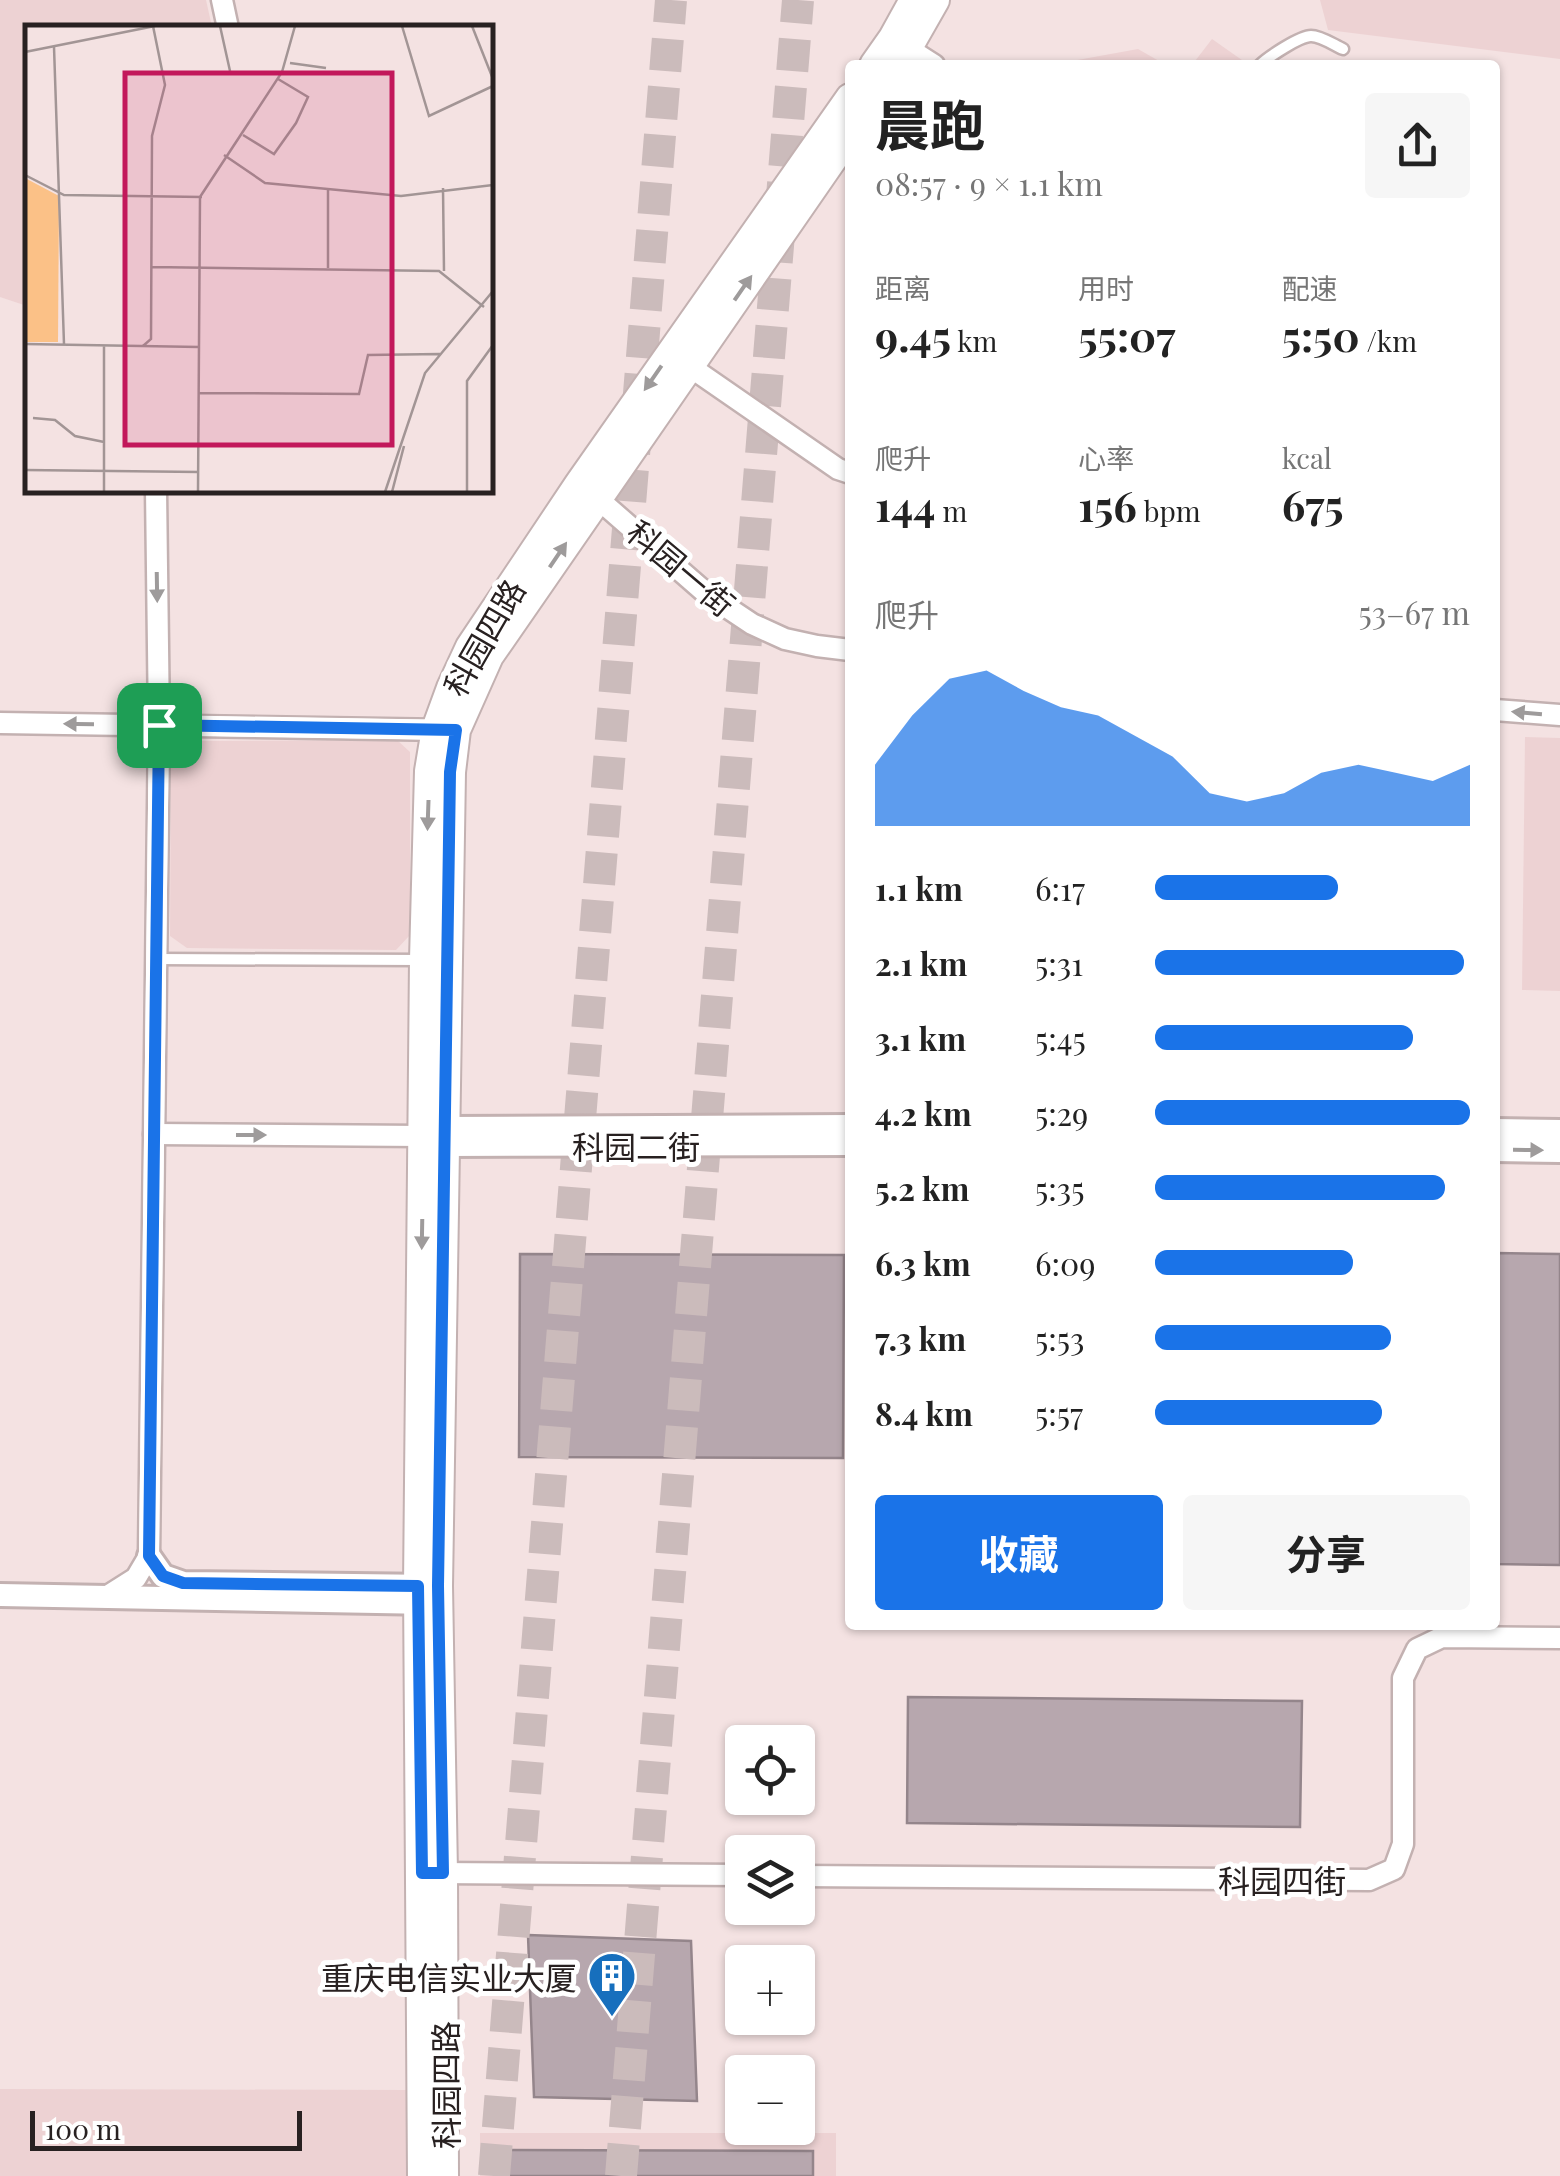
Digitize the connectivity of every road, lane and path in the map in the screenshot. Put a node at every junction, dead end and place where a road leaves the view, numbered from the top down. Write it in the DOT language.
graph roads {
  1 [pos="222,0"];
  2 [pos="914,0"];
  3 [pos="935,0"];
  4 [pos="227,25"];
  5 [pos="1343,49"];
  6 [pos="900,51"];
  7 [pos="1265,60"];
  8 [pos="845,105"];
  9 [pos="845,141"];
  10 [pos="689,366"];
  11 [pos="845,471"];
  12 [pos="588,490"];
  13 [pos="156,492"];
  14 [pos="845,649"];
  15 [pos="1500,710"];
  16 [pos="1560,716"];
  17 [pos="0,723"];
  18 [pos="159,725"];
  19 [pos="446,730"];
  20 [pos="156,959"];
  21 [pos="424,960"];
  22 [pos="845,1126"];
  23 [pos="1500,1130"];
  24 [pos="1560,1131"];
  25 [pos="154,1134"];
  26 [pos="438,1136"];
  27 [pos="845,1144"];
  28 [pos="1500,1150"];
  29 [pos="1560,1151"];
  30 [pos="149,1556"];
  31 [pos="0,1595"];
  32 [pos="428,1595"];
  33 [pos="106,1597"];
  34 [pos="1560,1638"];
  35 [pos="432,1873"];
  36 [pos="725,1875"];
  37 [pos="815,1876"];
  38 [pos="422,2176"];
  39 [pos="444,2176"];
  1 -- 4 [label="street"];
  2 -- 6 [label="main road"];
  3 -- 6 [label="main road"];
  5 -- 7 [label="lane"];
  8 -- 12 [label="main road, 科园四路, one-way"];
  10 -- 9 [label="main road, 科园四路, one-way"];
  10 -- 11 [label="street"];
  10 -- 12 [label="main road, 科园四路"];
  12 -- 14 [label="street, 科园一街"];
  12 -- 19 [label="main road, 科园四路"];
  13 -- 18 [label="street, one-way"];
  16 -- 15 [label="street, one-way"];
  18 -- 17 [label="street, one-way"];
  18 -- 19 [label="street"];
  18 -- 20 [label="street"];
  19 -- 21 [label="main road, 科园四路, one-way"];
  19 -- 26 [label="main road, 科园四路"];
  20 -- 21 [label="lane"];
  20 -- 25 [label="street"];
  21 -- 26 [label="main road, 科园四路"];
  22 -- 26 [label="street, 科园二街"];
  23 -- 24 [label="street"];
  25 -- 26 [label="street, 科园二街, one-way"];
  25 -- 30 [label="street"];
  26 -- 27 [label="street, 科园二街"];
  26 -- 32 [label="main road, 科园四路"];
  28 -- 29 [label="street, one-way"];
  30 -- 32 [label="street"];
  30 -- 33 [label="street"];
  31 -- 33 [label="street"];
  32 -- 33 [label="street"];
  32 -- 35 [label="main road, 科园四路"];
  34 -- 37 [label="street, 科园四街"];
  35 -- 36 [label="street"];
  35 -- 38 [label="main road, 科园四路"];
  35 -- 39 [label="main road, 科园四路"];
}
